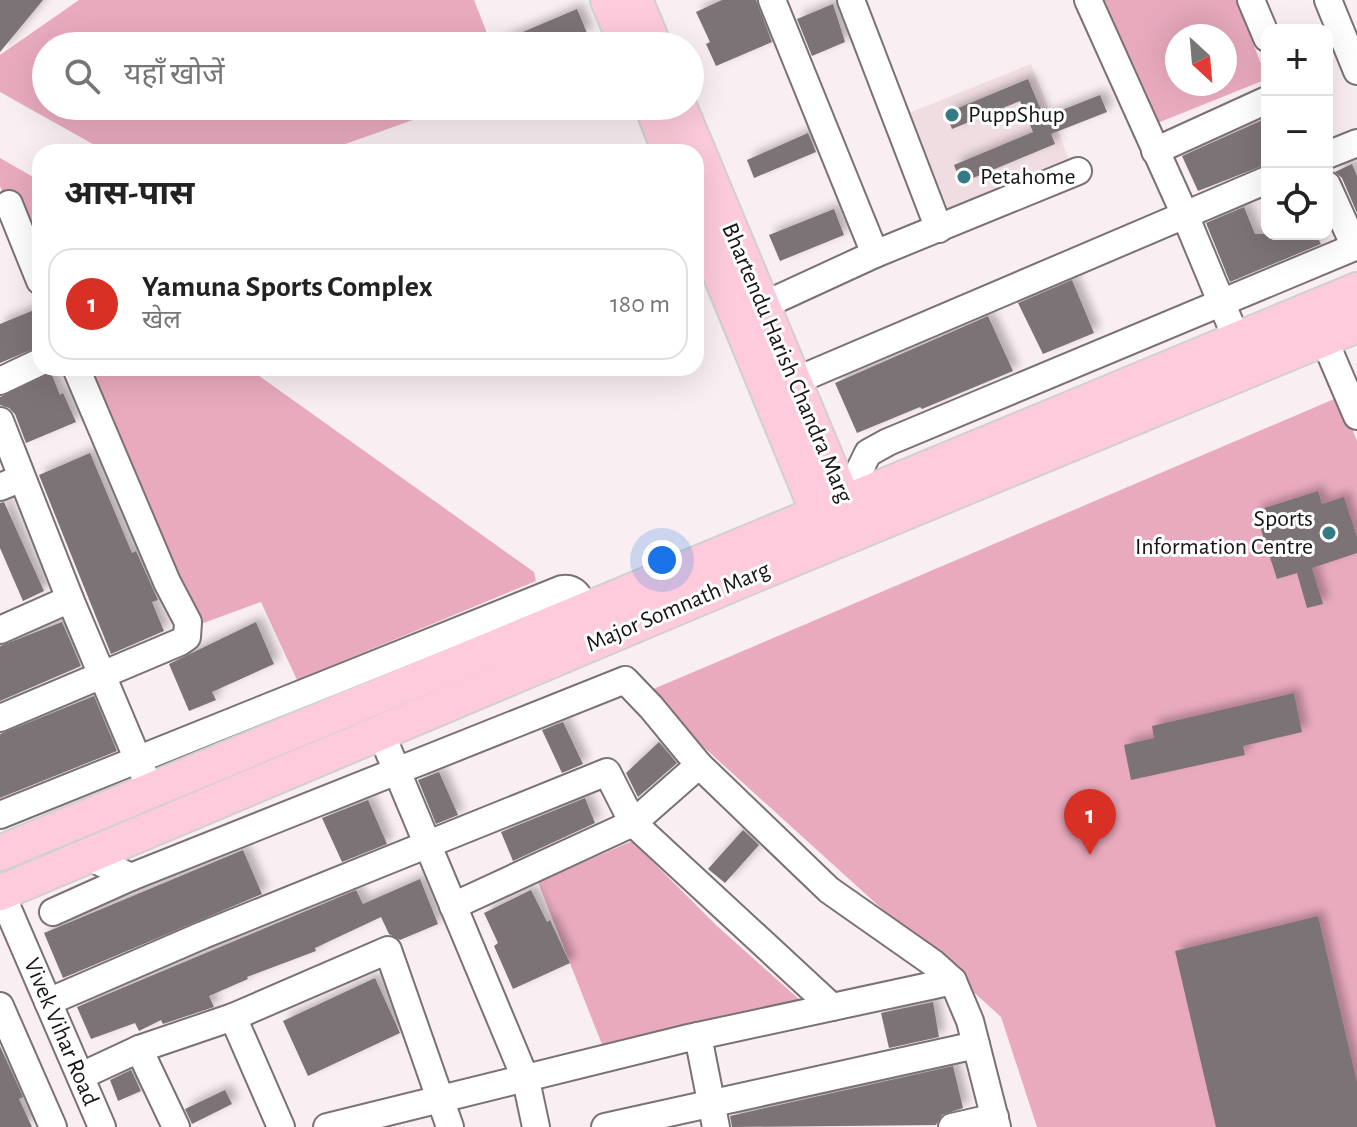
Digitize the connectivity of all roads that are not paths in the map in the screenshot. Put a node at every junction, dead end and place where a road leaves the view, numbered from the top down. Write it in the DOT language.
graph roads {
  1 [pos="608,0"];
  2 [pos="635,0"];
  3 [pos="772,0"];
  4 [pos="851,0"];
  5 [pos="1088,0"];
  6 [pos="1251,0"];
  7 [pos="1328,0"];
  8 [pos="1261,24"];
  9 [pos="621,32"];
  10 [pos="648,32"];
  11 [pos="1357,71"];
  12 [pos="1261,103"];
  13 [pos="657,120"];
  14 [pos="685,120"];
  15 [pos="1357,143"];
  16 [pos="667,144"];
  17 [pos="695,144"];
  18 [pos="1155,151"];
  19 [pos="1333,153"];
  20 [pos="704,166"];
  21 [pos="1078,171"];
  22 [pos="1261,183"];
  23 [pos="1333,198"];
  24 [pos="9,204"];
  25 [pos="1185,215"];
  26 [pos="939,229"];
  27 [pos="704,232"];
  28 [pos="1356,246"];
  29 [pos="875,254"];
  30 [pos="32,261"];
  31 [pos="1357,290"];
  32 [pos="1222,302"];
  33 [pos="762,306"];
  34 [pos="1357,325"];
  35 [pos="1324,339"];
  36 [pos="1237,340"];
  37 [pos="32,366"];
  38 [pos="1198,374"];
  39 [pos="1349,375"];
  40 [pos="79,376"];
  41 [pos="0,381"];
  42 [pos="795,381"];
  43 [pos="1357,416"];
  44 [pos="0,421"];
  45 [pos="11,482"];
  46 [pos="837,522"];
  47 [pos="70,599"];
  48 [pos="585,609"];
  49 [pos="0,630"];
  50 [pos="103,675"];
  51 [pos="0,718"];
  52 [pos="381,733"];
  53 [pos="138,759"];
  54 [pos="699,765"];
  55 [pos="396,771"];
  56 [pos="150,791"];
  57 [pos="0,815"];
  58 [pos="633,823"];
  59 [pos="427,845"];
  60 [pos="0,853"];
  61 [pos="87,856"];
  62 [pos="131,877"];
  63 [pos="0,892"];
  64 [pos="453,906"];
  65 [pos="53,912"];
  66 [pos="953,981"];
  67 [pos="48,1002"];
  68 [pos="832,1007"];
  69 [pos="233,1017"];
  70 [pos="3,1022"];
  71 [pos="698,1036"];
  72 [pos="976,1045"];
  73 [pos="139,1049"];
  74 [pos="81,1076"];
  75 [pos="525,1078"];
  76 [pos="442,1099"];
  77 [pos="714,1115"];
  78 [pos="996,1122"];
  79 [pos="53,1127"];
  80 [pos="102,1127"];
  81 [pos="176,1127"];
  82 [pos="281,1127"];
  83 [pos="327,1127"];
  84 [pos="450,1127"];
  85 [pos="536,1127"];
  86 [pos="605,1127"];
  87 [pos="952,1127"];
  1 -- 9 [label="main road"];
  2 -- 10 [label="main road"];
  3 -- 29 [label="street"];
  4 -- 26 [label="street"];
  5 -- 18 [label="street"];
  6 -- 8 [label="street"];
  7 -- 11 [label="street"];
  12 -- 18 [label="street"];
  13 -- 16 [label="main road"];
  14 -- 17 [label="main road, Bhartendu Harish Chandra Marg"];
  15 -- 19 [label="street"];
  18 -- 25 [label="street"];
  20 -- 33 [label="main road, Bhartendu Harish Chandra Marg"];
  21 -- 26 [label="street"];
  22 -- 25 [label="street"];
  23 -- 28 [label="street"];
  24 -- 30 [label="street"];
  25 -- 32 [label="street"];
  25 -- 42 [label="street"];
  26 -- 29 [label="street"];
  27 -- 46 [label="main road, Bhartendu Harish Chandra Marg"];
  28 -- 32 [label="street"];
  29 -- 33 [label="street"];
  31 -- 36 [label="main road, Major Somnath Marg"];
  32 -- 36 [label="street"];
  32 -- 46 [label="street"];
  33 -- 42 [label="main road, Bhartendu Harish Chandra Marg"];
  34 -- 35 [label="main road, Major Somnath Marg"];
  35 -- 38 [label="main road, Major Somnath Marg"];
  35 -- 39 [label="street"];
  36 -- 38 [label="main road, Major Somnath Marg"];
  37 -- 41 [label="street"];
  38 -- 46 [label="main road, Major Somnath Marg"];
  39 -- 43 [label="street"];
  40 -- 50 [label="street"];
  42 -- 46 [label="main road, Bhartendu Harish Chandra Marg"];
  44 -- 45 [label="street"];
  45 -- 47 [label="street"];
  46 -- 48 [label="main road, Major Somnath Marg"];
  46 -- 52 [label="main road, Major Somnath Marg"];
  47 -- 49 [label="street"];
  47 -- 50 [label="street"];
  48 -- 53 [label="street"];
  48 -- 56 [label="main road, Major Somnath Marg"];
  50 -- 51 [label="street"];
  50 -- 53 [label="street"];
  52 -- 55 [label="street"];
  52 -- 61 [label="main road, Major Somnath Marg"];
  53 -- 56 [label="street"];
  53 -- 57 [label="street"];
  54 -- 55 [label="street"];
  54 -- 58 [label="street"];
  54 -- 66 [label="street"];
  55 -- 59 [label="street"];
  55 -- 62 [label="street"];
  56 -- 60 [label="main road, Major Somnath Marg"];
  58 -- 59 [label="street"];
  58 -- 64 [label="street"];
  58 -- 68 [label="street"];
  59 -- 64 [label="street"];
  59 -- 67 [label="street"];
  61 -- 62 [label="street"];
  61 -- 63 [label="main road, Major Somnath Marg"];
  62 -- 65 [label="street"];
  63 -- 67 [label="street, Vivek Vihar Road"];
  64 -- 75 [label="street"];
  66 -- 68 [label="street"];
  66 -- 72 [label="street"];
  67 -- 74 [label="street, Vivek Vihar Road"];
  68 -- 71 [label="street"];
  69 -- 73 [label="street"];
  69 -- 76 [label="street"];
  69 -- 82 [label="street"];
  70 -- 79 [label="street"];
  71 -- 75 [label="street"];
  71 -- 77 [label="street"];
  72 -- 77 [label="street"];
  72 -- 78 [label="street"];
  73 -- 74 [label="street"];
  73 -- 81 [label="street"];
  74 -- 80 [label="street, Vivek Vihar Road"];
  75 -- 76 [label="street"];
  75 -- 85 [label="street"];
  76 -- 83 [label="street"];
  76 -- 84 [label="street"];
  77 -- 86 [label="street"];
  78 -- 87 [label="street"];
}
